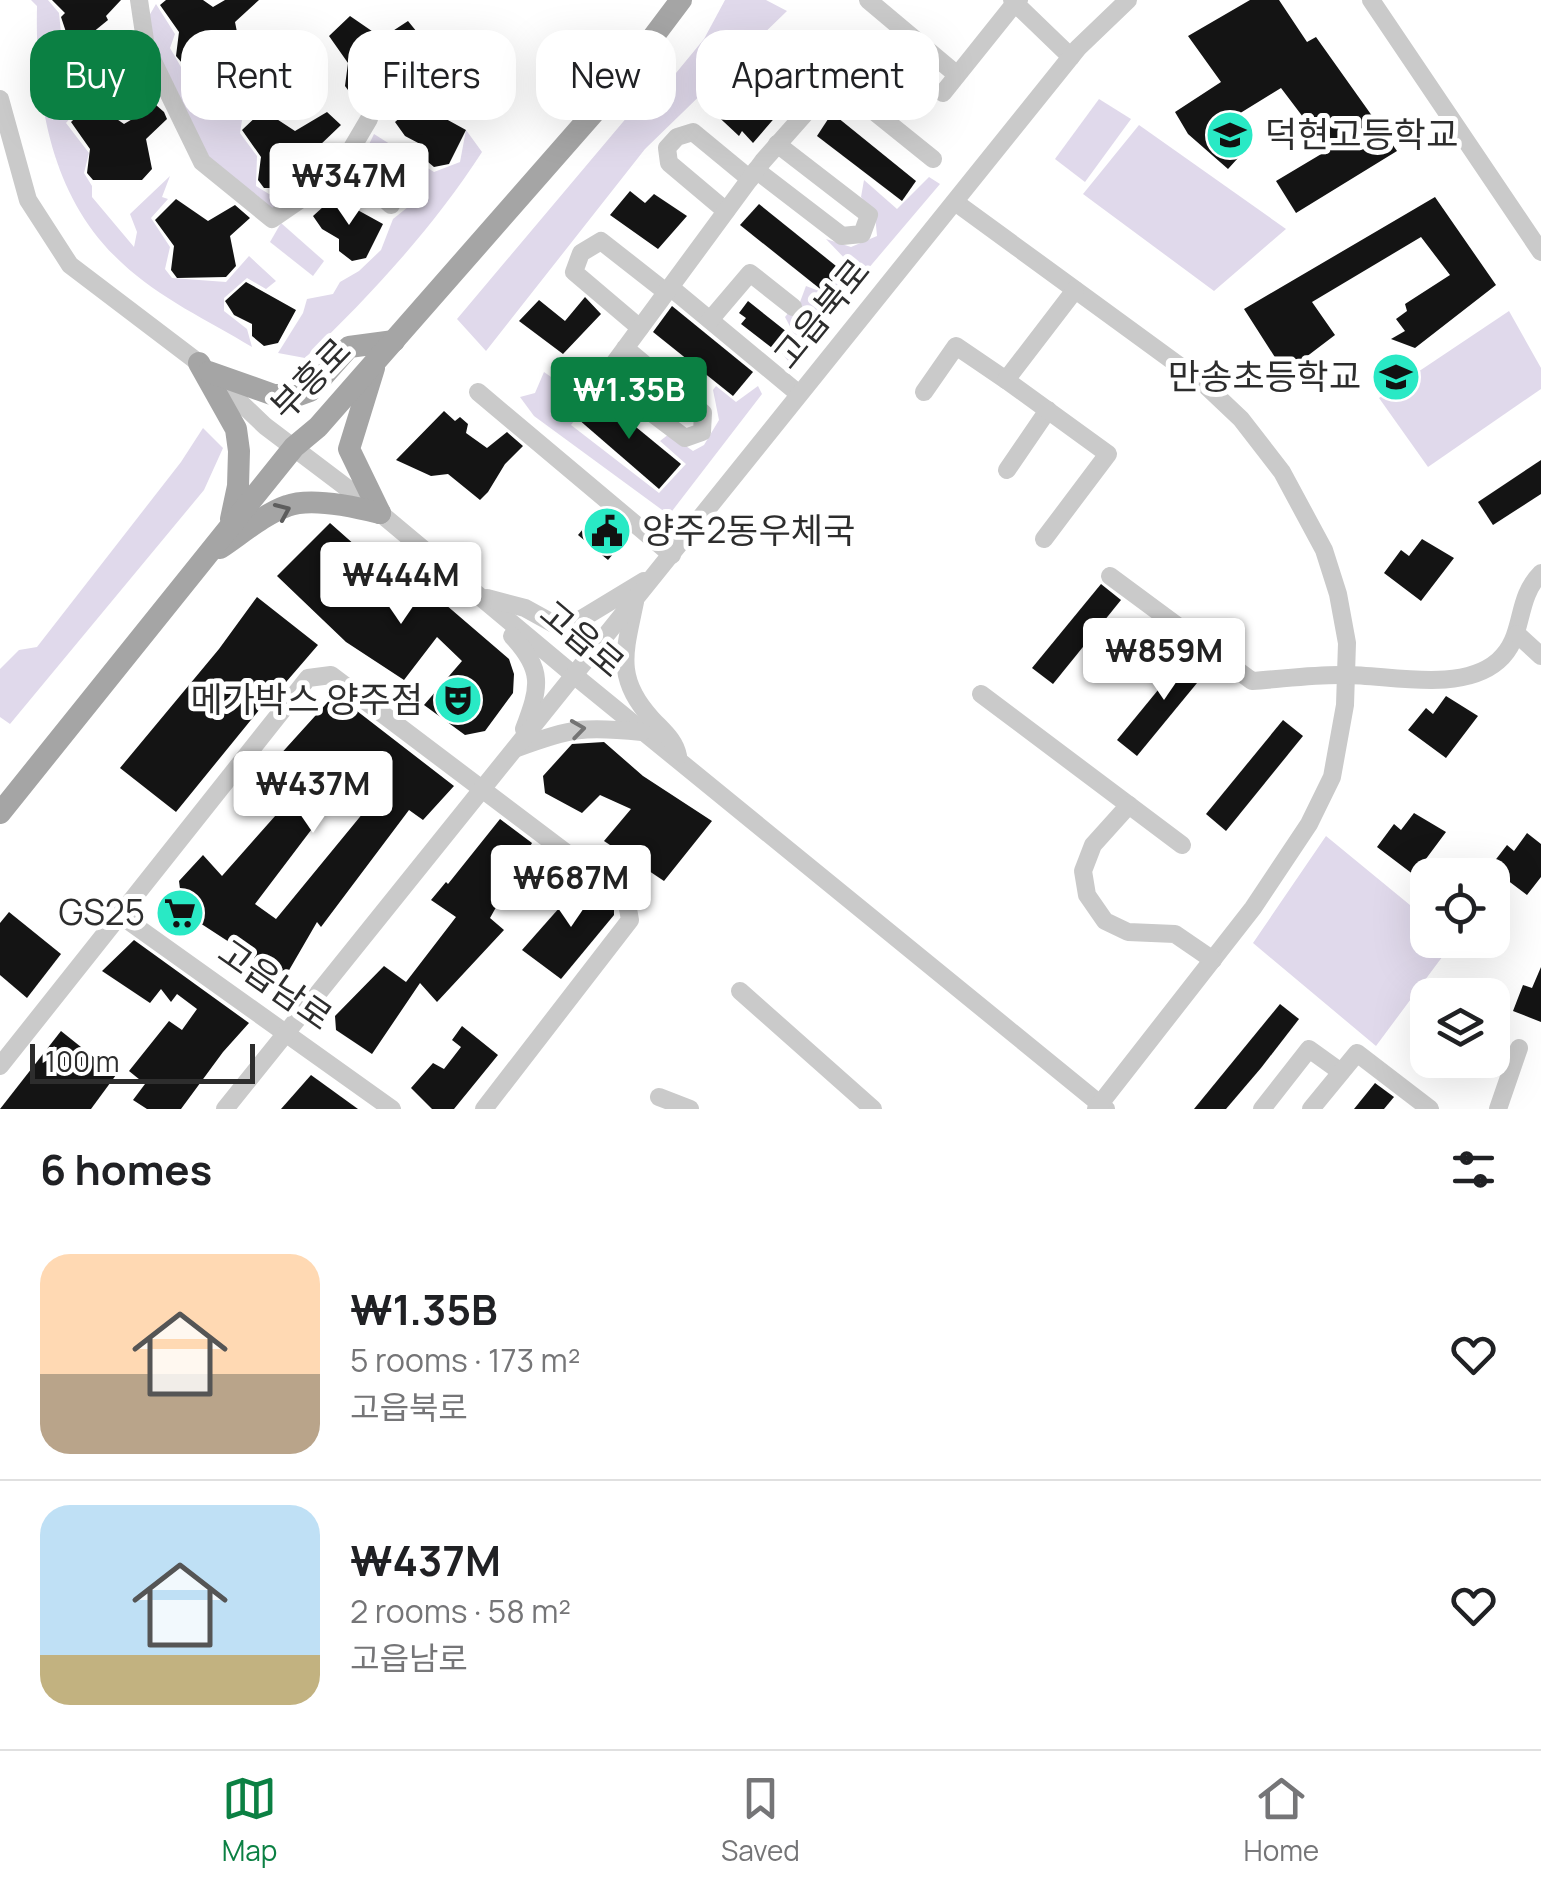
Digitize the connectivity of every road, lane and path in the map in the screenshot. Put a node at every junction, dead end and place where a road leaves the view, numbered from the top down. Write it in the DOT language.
graph roads {
  1 [pos="139,0"];
  2 [pos="681,0"];
  3 [pos="868,0"];
  4 [pos="1128,0"];
  5 [pos="1370,0"];
  6 [pos="1015,1"];
  7 [pos="145,30"];
  8 [pos="1071,57"];
  9 [pos="956,74"];
  10 [pos="161,78"];
  11 [pos="943,94"];
  12 [pos="0,99"];
  13 [pos="370,120"];
  14 [pos="777,144"];
  15 [pos="933,159"];
  16 [pos="343,163"];
  17 [pos="753,174"];
  18 [pos="955,202"];
  19 [pos="391,205"];
  20 [pos="726,211"];
  21 [pos="1541,252"];
  22 [pos="668,290"];
  23 [pos="1075,290"];
  24 [pos="793,307"];
  25 [pos="710,320"];
  26 [pos="640,328"];
  27 [pos="394,341"];
  28 [pos="625,348"];
  29 [pos="377,360"];
  30 [pos="204,367"];
  31 [pos="1006,380"];
  32 [pos="478,392"];
  33 [pos="924,392"];
  34 [pos="799,394"];
  35 [pos="1048,410"];
  36 [pos="294,446"];
  37 [pos="1006,470"];
  38 [pos="380,513"];
  39 [pos="230,524"];
  40 [pos="1044,539"];
  41 [pos="672,555"];
  42 [pos="200,560"];
  43 [pos="657,573"];
  44 [pos="1541,573"];
  45 [pos="1110,576"];
  46 [pos="472,591"];
  47 [pos="636,600"];
  48 [pos="1517,634"];
  49 [pos="1541,656"];
  50 [pos="1348,674"];
  51 [pos="574,676"];
  52 [pos="982,694"];
  53 [pos="643,732"];
  54 [pos="516,748"];
  55 [pos="680,762"];
  56 [pos="481,792"];
  57 [pos="1129,805"];
  58 [pos="0,813"];
  59 [pos="1182,845"];
  60 [pos="120,915"];
  61 [pos="1212,960"];
  62 [pos="740,991"];
  63 [pos="288,1032"];
  64 [pos="1519,1048"];
  65 [pos="0,1066"];
  66 [pos="1341,1072"];
  67 [pos="658,1097"];
  68 [pos="1101,1107"];
  69 [pos="225,1109"];
  70 [pos="392,1109"];
  71 [pos="484,1109"];
  72 [pos="690,1109"];
  73 [pos="873,1109"];
  74 [pos="1262,1109"];
  75 [pos="1311,1109"];
  76 [pos="1430,1109"];
  77 [pos="1498,1109"];
  1 -- 7 [label="street"];
  2 -- 27 [label="main road, 부흥로"];
  3 -- 9 [label="street"];
  4 -- 8 [label="street, 고읍북로"];
  5 -- 21 [label="street"];
  6 -- 8 [label="street"];
  6 -- 9 [label="street"];
  8 -- 18 [label="street, 고읍북로"];
  9 -- 11 [label="street"];
  10 -- 16 [label="street"];
  12 -- 30 [label="street, 고읍로"];
  13 -- 16 [label="street"];
  14 -- 15 [label="street"];
  14 -- 17 [label="street"];
  14 -- 17 [label="street"];
  16 -- 19 [label="street"];
  17 -- 20 [label="street"];
  17 -- 20 [label="street"];
  18 -- 23 [label="street, 고읍로"];
  18 -- 34 [label="street, 고읍북로"];
  20 -- 22 [label="street"];
  22 -- 25 [label="street"];
  22 -- 26 [label="street"];
  22 -- 26 [label="street"];
  23 -- 31 [label="street"];
  23 -- 50 [label="street, 고읍로"];
  24 -- 25 [label="street"];
  25 -- 34 [label="street"];
  26 -- 28 [label="street"];
  27 -- 29 [label="main road, 부흥로"];
  27 -- 30 [label="main road"];
  28 -- 28 [label="street"];
  29 -- 36 [label="main road, 부흥로"];
  29 -- 38 [label="main road"];
  30 -- 36 [label="street, 고읍로"];
  30 -- 39 [label="main road"];
  31 -- 33 [label="street"];
  31 -- 35 [label="street"];
  32 -- 41 [label="street"];
  34 -- 41 [label="street, 고읍북로"];
  35 -- 37 [label="street"];
  35 -- 40 [label="street"];
  36 -- 38 [label="street, 고읍로"];
  36 -- 39 [label="main road, 부흥로"];
  42 -- 38 [label="main road, one-way"];
  38 -- 46 [label="street, 고읍로"];
  39 -- 42 [label="main road, 부흥로"];
  41 -- 43 [label="street, 고읍북로"];
  42 -- 58 [label="main road, 부흥로"];
  43 -- 46 [label="street"];
  43 -- 47 [label="street, 고읍북로"];
  44 -- 48 [label="street"];
  45 -- 50 [label="street"];
  46 -- 51 [label="street, 고읍로"];
  46 -- 54 [label="street"];
  47 -- 51 [label="street, 고읍북로"];
  47 -- 55 [label="street"];
  48 -- 49 [label="street"];
  48 -- 50 [label="street"];
  50 -- 61 [label="street, 고읍로"];
  51 -- 53 [label="street, 고읍로"];
  51 -- 54 [label="street"];
  52 -- 57 [label="street"];
  54 -- 53 [label="street, one-way"];
  53 -- 55 [label="street, 고읍로"];
  54 -- 56 [label="street"];
  55 -- 68 [label="street, 고읍로"];
  56 -- 60 [label="street"];
  56 -- 63 [label="street"];
  56 -- 71 [label="street"];
  57 -- 59 [label="street"];
  57 -- 61 [label="street"];
  60 -- 63 [label="street, 고읍남로"];
  60 -- 65 [label="street"];
  61 -- 68 [label="street, 고읍로"];
  62 -- 73 [label="street"];
  63 -- 69 [label="street"];
  63 -- 70 [label="street, 고읍남로"];
  64 -- 77 [label="street"];
  66 -- 74 [label="street"];
  66 -- 75 [label="street"];
  66 -- 76 [label="street"];
  67 -- 72 [label="street"];
}
